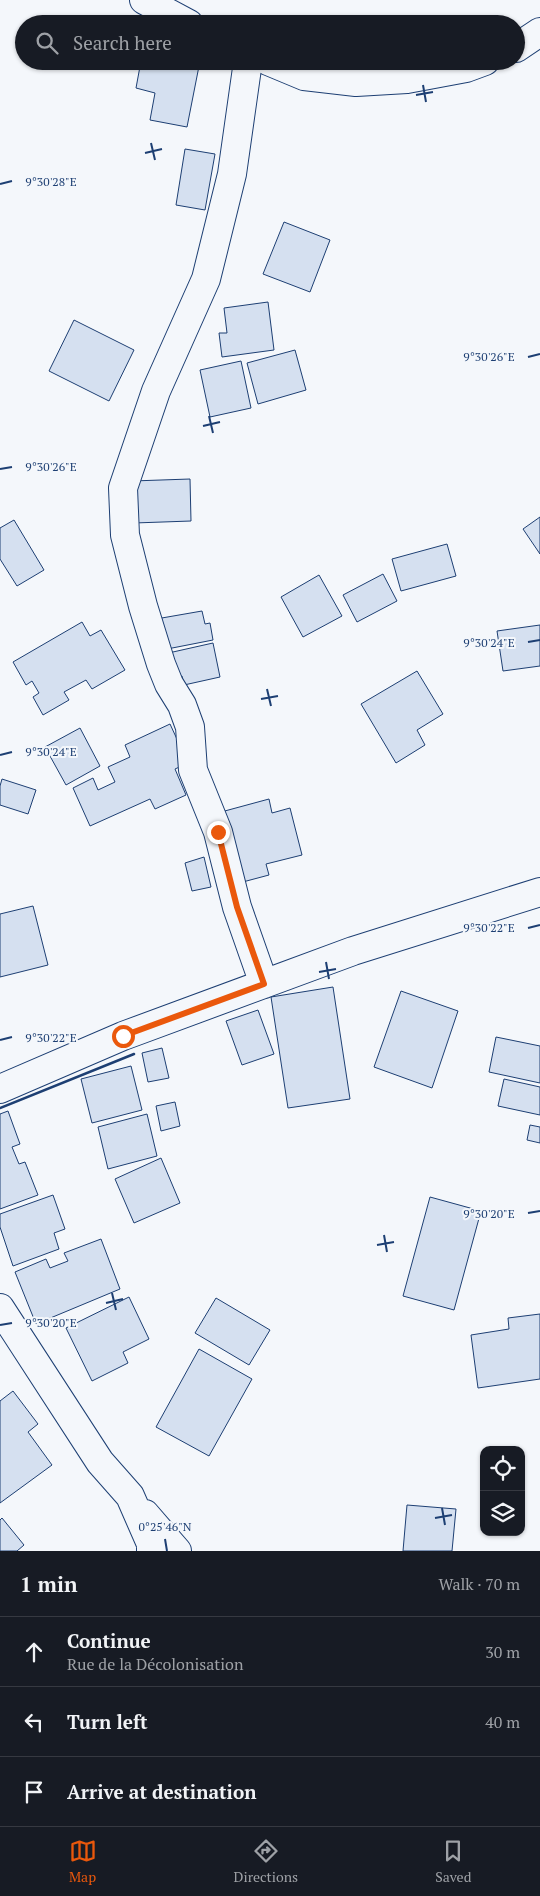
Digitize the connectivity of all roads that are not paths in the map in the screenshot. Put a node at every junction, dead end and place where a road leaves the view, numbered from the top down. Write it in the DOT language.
graph roads {
  1 [pos="144,0"];
  2 [pos="172,15"];
  3 [pos="540,32"];
  4 [pos="525,42"];
  5 [pos="247,70"];
  6 [pos="290,70"];
  7 [pos="455,70"];
  8 [pos="540,892"];
  9 [pos="264,984"];
  10 [pos="0,1089"];
  11 [pos="0,1308"];
  12 [pos="100,1462"];
  13 [pos="151,1551"];
  14 [pos="177,1551"];
  1 -- 2 [label="street"];
  3 -- 4 [label="street"];
  5 -- 9 [label="street"];
  6 -- 7 [label="street"];
  8 -- 9 [label="street"];
  9 -- 10 [label="street"];
  11 -- 12 [label="street"];
  12 -- 13 [label="street"];
  12 -- 14 [label="street"];
}
